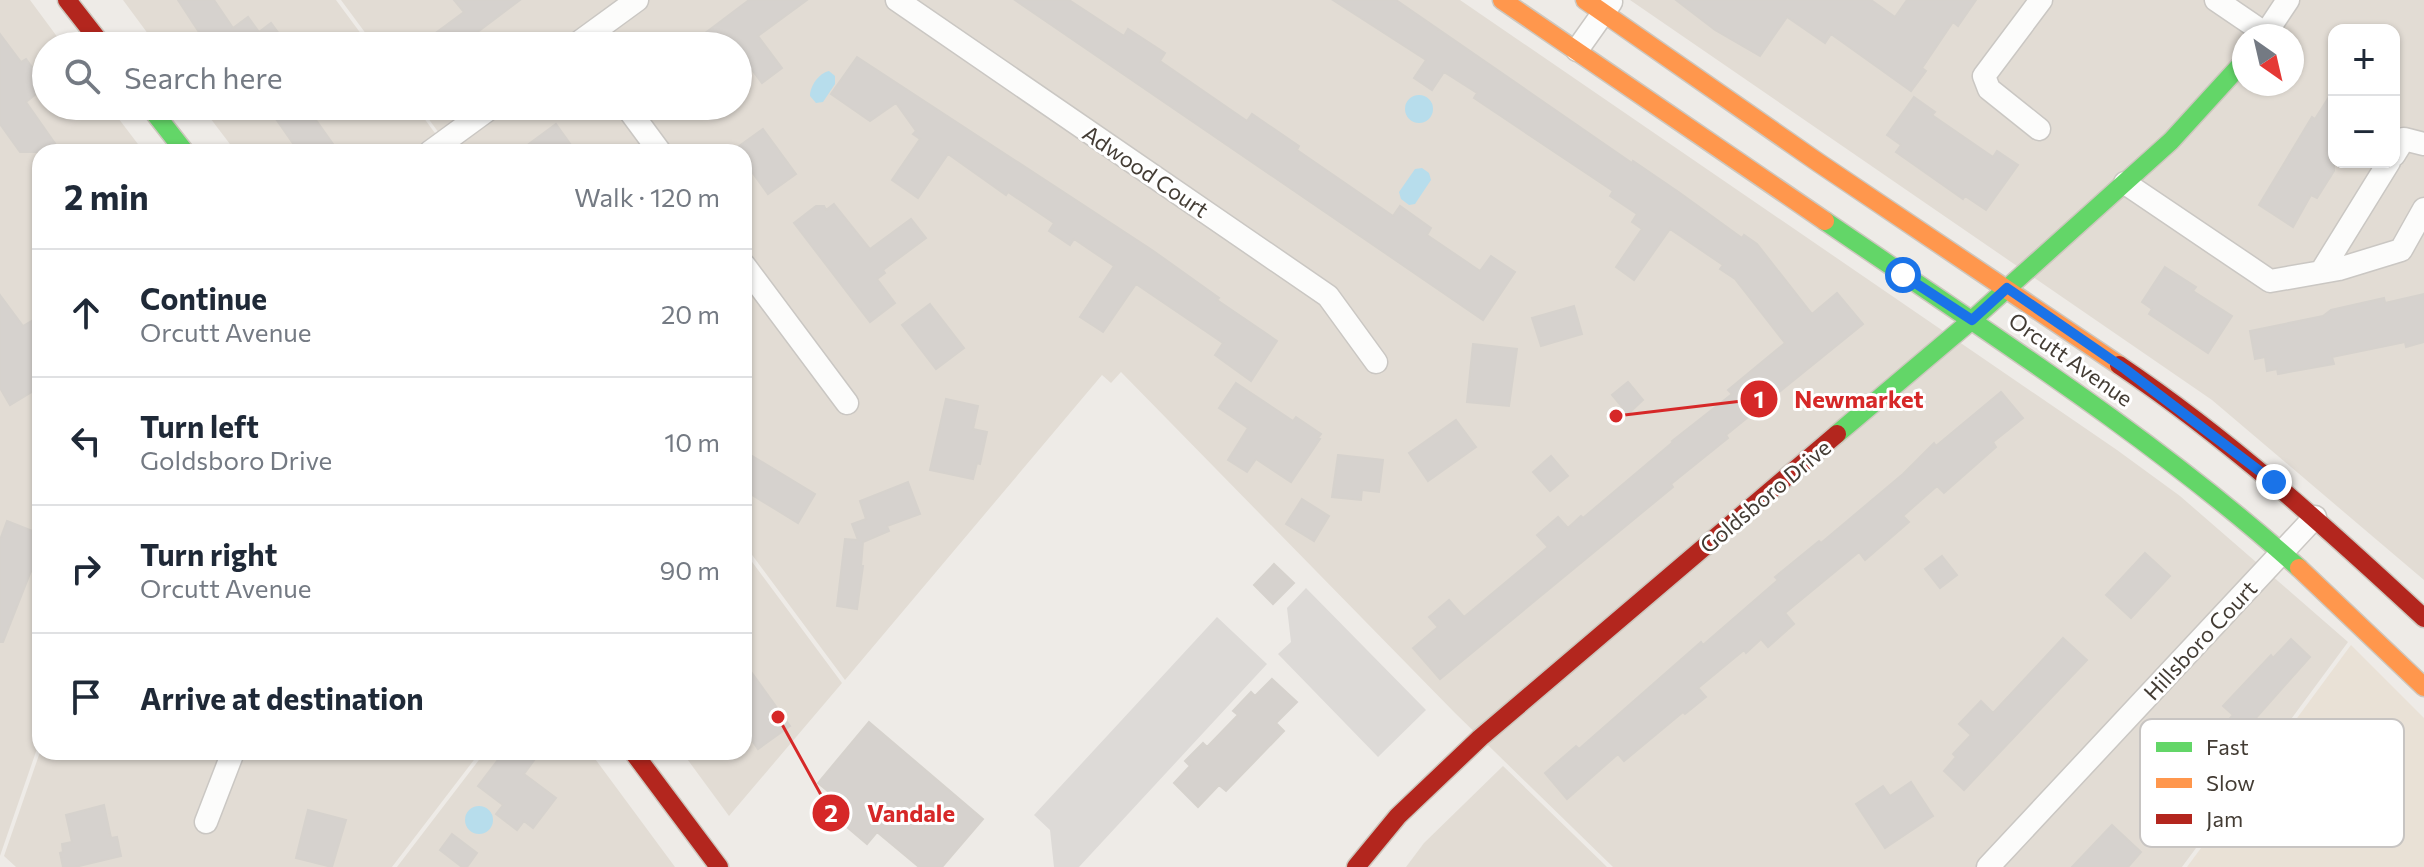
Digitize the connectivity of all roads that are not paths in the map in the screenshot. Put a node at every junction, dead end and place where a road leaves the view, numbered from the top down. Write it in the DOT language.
graph roads {
  1 [pos="67,0"];
  2 [pos="637,0"];
  3 [pos="897,0"];
  4 [pos="1502,0"];
  5 [pos="2041,0"];
  6 [pos="2216,0"];
  7 [pos="2288,0"];
  8 [pos="1600,4"];
  9 [pos="2250,24"];
  10 [pos="2272,24"];
  11 [pos="92,32"];
  12 [pos="595,32"];
  13 [pos="1577,50"];
  14 [pos="2232,75"];
  15 [pos="160,120"];
  16 [pos="474,120"];
  17 [pos="636,120"];
  18 [pos="2039,129"];
  19 [pos="179,144"];
  20 [pos="441,144"];
  21 [pos="654,144"];
  22 [pos="2424,144"];
  23 [pos="2400,145"];
  24 [pos="2385,168"];
  25 [pos="2125,183"];
  26 [pos="2424,209"];
  27 [pos="2321,272"];
  28 [pos="752,276"];
  29 [pos="2007,288"];
  30 [pos="1972,320"];
  31 [pos="1376,362"];
  32 [pos="847,403"];
  33 [pos="2315,517"];
  34 [pos="2283,551"];
  35 [pos="2424,618"];
  36 [pos="2424,687"];
  37 [pos="230,760"];
  38 [pos="639,760"];
  39 [pos="206,822"];
  40 [pos="719,867"];
  41 [pos="1356,867"];
  42 [pos="1988,867"];
  1 -- 11 [label="main road"];
  2 -- 12 [label="street"];
  3 -- 31 [label="street, Adwood Court"];
  4 -- 13 [label="main road, Orcutt Avenue"];
  5 -- 18 [label="street"];
  6 -- 9 [label="street"];
  7 -- 10 [label="street"];
  8 -- 13 [label="street"];
  8 -- 29 [label="main road, Orcutt Avenue"];
  13 -- 30 [label="main road, Orcutt Avenue"];
  14 -- 25 [label="main road, Goldsboro Drive"];
  15 -- 19 [label="main road"];
  16 -- 20 [label="street"];
  17 -- 21 [label="street"];
  22 -- 23 [label="street"];
  24 -- 27 [label="street"];
  25 -- 27 [label="street"];
  25 -- 29 [label="main road, Goldsboro Drive"];
  26 -- 27 [label="street"];
  28 -- 32 [label="street"];
  29 -- 30 [label="main road, Goldsboro Drive"];
  29 -- 33 [label="main road, Orcutt Avenue"];
  30 -- 34 [label="main road, Orcutt Avenue"];
  30 -- 41 [label="main road, Goldsboro Drive"];
  33 -- 34 [label="street, Hillsboro Court"];
  33 -- 35 [label="main road, Orcutt Avenue"];
  34 -- 36 [label="main road, Orcutt Avenue"];
  34 -- 42 [label="street, Hillsboro Court"];
  37 -- 39 [label="street"];
  38 -- 40 [label="main road"];
}
